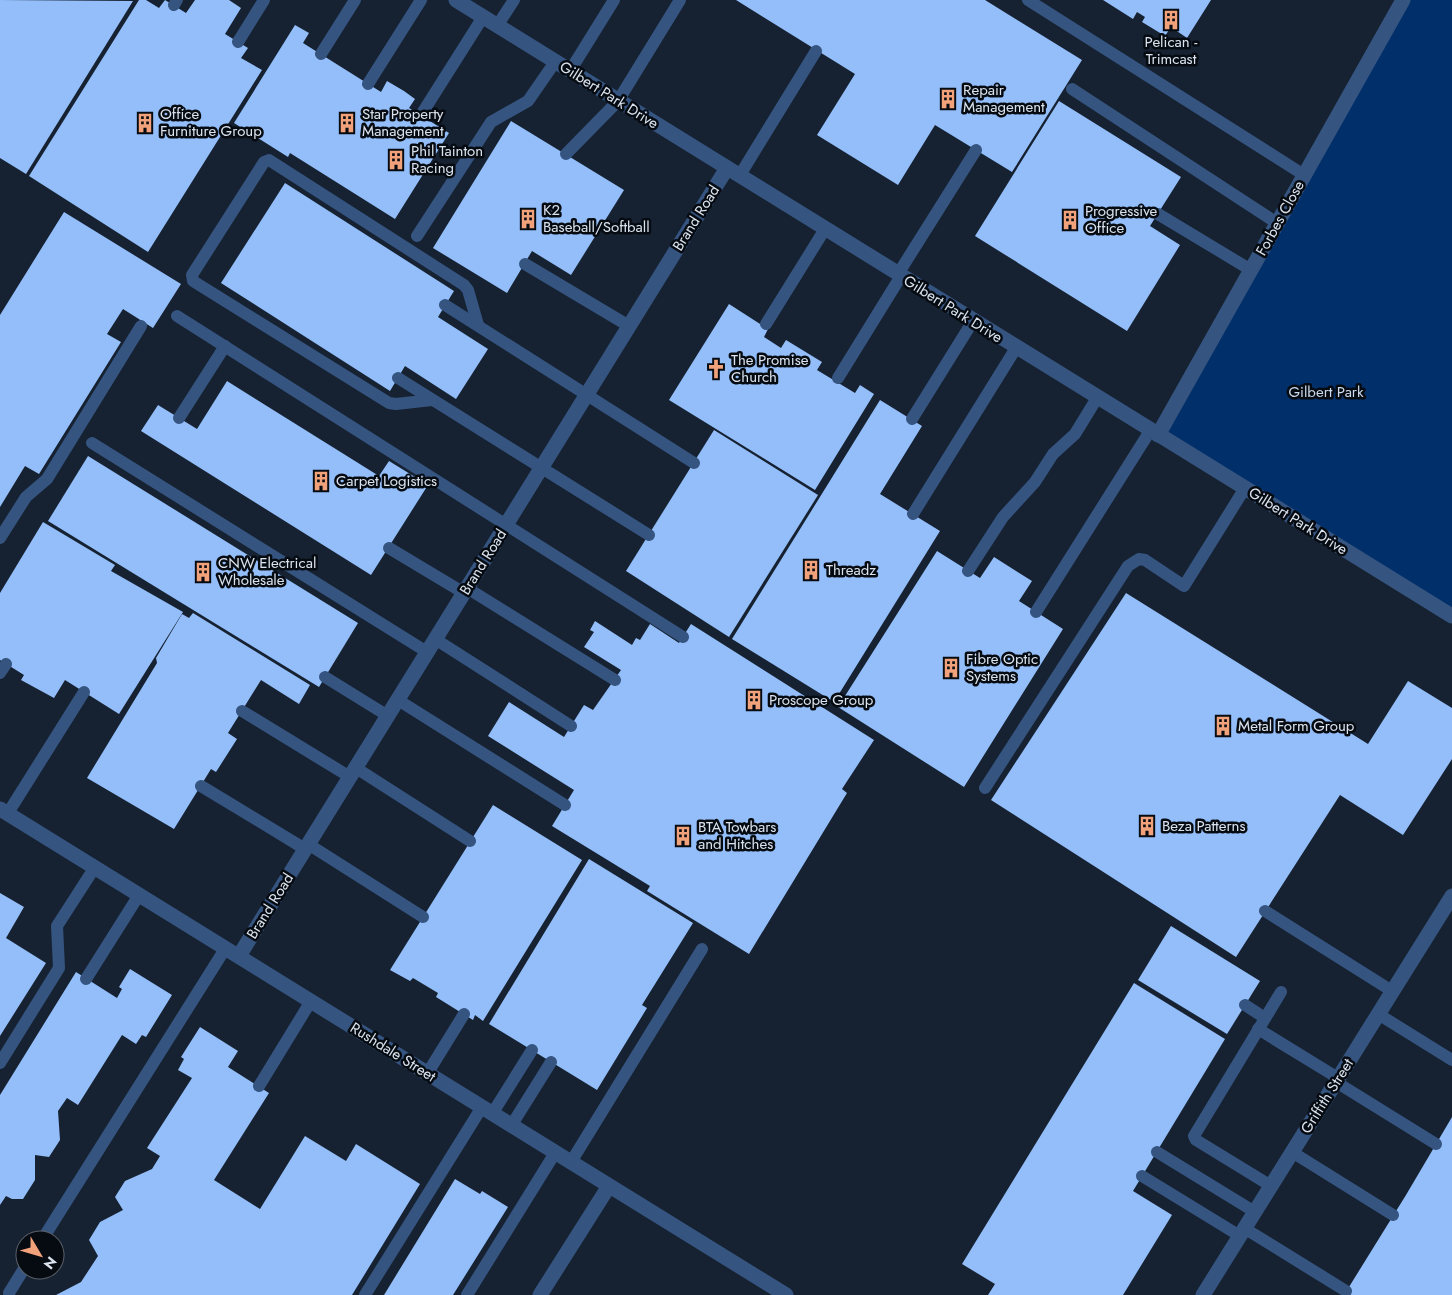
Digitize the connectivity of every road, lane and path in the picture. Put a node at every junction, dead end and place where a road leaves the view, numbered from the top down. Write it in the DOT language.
graph roads {
  1 [pos="264,0"];
  2 [pos="354,0"];
  3 [pos="421,0"];
  4 [pos="456,0"];
  5 [pos="514,0"];
  6 [pos="614,0"];
  7 [pos="680,0"];
  8 [pos="1028,0"];
  9 [pos="1403,0"];
  10 [pos="484,17"];
  11 [pos="497,26"];
  12 [pos="238,42"];
  13 [pos="816,51"];
  14 [pos="321,54"];
  15 [pos="555,62"];
  16 [pos="570,71"];
  17 [pos="368,84"];
  18 [pos="1072,89"];
  19 [pos="618,101"];
  20 [pos="421,116"];
  21 [pos="976,150"];
  22 [pos="566,154"];
  23 [pos="733,172"];
  24 [pos="1304,175"];
  25 [pos="1158,214"];
  26 [pos="1277,223"];
  27 [pos="825,229"];
  28 [pos="417,236"];
  29 [pos="525,264"];
  30 [pos="1251,270"];
  31 [pos="899,275"];
  32 [pos="446,305"];
  33 [pos="177,316"];
  34 [pos="973,320"];
  35 [pos="766,324"];
  36 [pos="478,325"];
  37 [pos="141,326"];
  38 [pos="629,326"];
  39 [pos="224,346"];
  40 [pos="1016,348"];
  41 [pos="398,378"];
  42 [pos="838,378"];
  43 [pos="587,395"];
  44 [pos="1097,398"];
  45 [pos="432,400"];
  46 [pos="178,418"];
  47 [pos="912,419"];
  48 [pos="1154,433"];
  49 [pos="92,443"];
  50 [pos="694,463"];
  51 [pos="541,469"];
  52 [pos="1245,488"];
  53 [pos="913,514"];
  54 [pos="506,524"];
  55 [pos="649,534"];
  56 [pos="0,538"];
  57 [pos="389,548"];
  58 [pos="968,570"];
  59 [pos="466,590"];
  60 [pos="1036,612"];
  61 [pos="1452,616"];
  62 [pos="683,637"];
  63 [pos="431,646"];
  64 [pos="325,677"];
  65 [pos="615,680"];
  66 [pos="84,692"];
  67 [pos="398,700"];
  68 [pos="242,711"];
  69 [pos="388,716"];
  70 [pos="571,726"];
  71 [pos="353,773"];
  72 [pos="201,786"];
  73 [pos="985,788"];
  74 [pos="565,805"];
  75 [pos="4,811"];
  76 [pos="470,841"];
  77 [pos="307,847"];
  78 [pos="94,867"];
  79 [pos="139,895"];
  80 [pos="1452,896"];
  81 [pos="1265,911"];
  82 [pos="423,917"];
  83 [pos="225,948"];
  84 [pos="702,949"];
  85 [pos="239,956"];
  86 [pos="86,979"];
  87 [pos="1392,991"];
  88 [pos="1281,992"];
  89 [pos="311,1001"];
  90 [pos="1245,1005"];
  91 [pos="464,1014"];
  92 [pos="1378,1014"];
  93 [pos="1265,1018"];
  94 [pos="1258,1029"];
  95 [pos="532,1050"];
  96 [pos="1452,1060"];
  97 [pos="552,1062"];
  98 [pos="0,1063"];
  99 [pos="427,1074"];
  100 [pos="1337,1080"];
  101 [pos="259,1086"];
  102 [pos="487,1111"];
  103 [pos="511,1126"];
  104 [pos="1436,1144"];
  105 [pos="1157,1152"];
  106 [pos="1292,1152"];
  107 [pos="555,1153"];
  108 [pos="571,1162"];
  109 [pos="1142,1176"];
  110 [pos="609,1186"];
  111 [pos="1271,1186"];
  112 [pos="1254,1212"];
  113 [pos="1393,1215"];
  114 [pos="48,1230"];
  115 [pos="1242,1232"];
  116 [pos="17,1280"];
  117 [pos="1346,1291"];
  118 [pos="9,1293"];
  119 [pos="365,1295"];
  120 [pos="467,1295"];
  121 [pos="540,1295"];
  122 [pos="786,1295"];
  123 [pos="1203,1295"];
  1 -- 12 [label="lane"];
  2 -- 14 [label="lane"];
  3 -- 17 [label="lane"];
  4 -- 10 [label="street, Gilbert Park Drive"];
  5 -- 11 [label="lane"];
  6 -- 16 [label="lane"];
  7 -- 19 [label="lane"];
  8 -- 24 [label="lane"];
  9 -- 24 [label="street, Forbes Close"];
  10 -- 11 [label="street, Gilbert Park Drive"];
  10 -- 20 [label="lane"];
  11 -- 15 [label="street, Gilbert Park Drive"];
  13 -- 23 [label="lane"];
  15 -- 16 [label="street, Gilbert Park Drive"];
  15 -- 28 [label="lane"];
  16 -- 19 [label="street, Gilbert Park Drive"];
  18 -- 26 [label="lane"];
  19 -- 22 [label="lane"];
  19 -- 23 [label="street, Gilbert Park Drive"];
  21 -- 31 [label="lane"];
  23 -- 27 [label="street, Gilbert Park Drive"];
  23 -- 38 [label="street, Brand Road"];
  24 -- 26 [label="street, Forbes Close"];
  25 -- 30 [label="lane"];
  26 -- 30 [label="street, Forbes Close"];
  27 -- 31 [label="street, Gilbert Park Drive"];
  27 -- 35 [label="lane"];
  29 -- 38 [label="lane"];
  30 -- 48 [label="street, Forbes Close"];
  31 -- 34 [label="street, Gilbert Park Drive"];
  31 -- 42 [label="lane"];
  32 -- 36 [label="lane"];
  33 -- 39 [label="lane"];
  34 -- 40 [label="street, Gilbert Park Drive"];
  34 -- 47 [label="lane"];
  36 -- 43 [label="lane"];
  36 -- 45 [label="lane"];
  37 -- 56 [label="lane"];
  38 -- 43 [label="street, Brand Road"];
  39 -- 46 [label="lane"];
  39 -- 54 [label="lane"];
  40 -- 44 [label="street, Gilbert Park Drive"];
  40 -- 53 [label="lane"];
  41 -- 45 [label="lane"];
  43 -- 50 [label="lane"];
  43 -- 51 [label="street, Brand Road"];
  44 -- 48 [label="street, Gilbert Park Drive"];
  44 -- 58 [label="lane"];
  45 -- 51 [label="lane"];
  48 -- 52 [label="street, Gilbert Park Drive"];
  48 -- 60 [label="lane"];
  49 -- 63 [label="lane"];
  51 -- 54 [label="street, Brand Road"];
  51 -- 55 [label="lane"];
  52 -- 61 [label="street, Gilbert Park Drive"];
  52 -- 73 [label="lane"];
  54 -- 59 [label="street, Brand Road"];
  54 -- 62 [label="lane"];
  57 -- 59 [label="lane"];
  59 -- 63 [label="street, Brand Road"];
  59 -- 65 [label="lane"];
  63 -- 67 [label="street, Brand Road"];
  63 -- 70 [label="lane"];
  64 -- 69 [label="lane"];
  66 -- 75 [label="lane"];
  67 -- 69 [label="street, Brand Road"];
  67 -- 74 [label="lane"];
  68 -- 71 [label="lane"];
  69 -- 71 [label="street, Brand Road"];
  71 -- 76 [label="lane"];
  71 -- 77 [label="street, Brand Road"];
  72 -- 77 [label="lane"];
  75 -- 78 [label="street, Rushdale Street"];
  77 -- 82 [label="lane"];
  77 -- 85 [label="street, Brand Road"];
  78 -- 79 [label="street, Rushdale Street"];
  78 -- 98 [label="lane"];
  79 -- 83 [label="street, Rushdale Street"];
  79 -- 86 [label="lane"];
  80 -- 87 [label="street, Griffith Street"];
  81 -- 87 [label="lane"];
  83 -- 85 [label="street, Rushdale Street"];
  83 -- 114 [label="lane"];
  84 -- 108 [label="lane"];
  85 -- 89 [label="street, Rushdale Street"];
  87 -- 92 [label="street, Griffith Street"];
  88 -- 93 [label="lane"];
  89 -- 99 [label="street, Rushdale Street"];
  89 -- 101 [label="lane"];
  90 -- 93 [label="lane"];
  91 -- 99 [label="lane"];
  92 -- 96 [label="lane"];
  92 -- 100 [label="street, Griffith Street"];
  93 -- 94 [label="lane"];
  94 -- 100 [label="lane"];
  94 -- 111 [label="lane"];
  95 -- 102 [label="lane"];
  97 -- 103 [label="lane"];
  99 -- 102 [label="street, Rushdale Street"];
  100 -- 104 [label="lane"];
  100 -- 106 [label="street, Griffith Street"];
  102 -- 103 [label="street, Rushdale Street"];
  102 -- 119 [label="lane"];
  103 -- 107 [label="street, Rushdale Street"];
  105 -- 112 [label="lane"];
  106 -- 111 [label="street, Griffith Street"];
  106 -- 113 [label="lane"];
  107 -- 108 [label="street, Rushdale Street"];
  107 -- 120 [label="lane"];
  108 -- 110 [label="street, Rushdale Street"];
  109 -- 115 [label="lane"];
  110 -- 121 [label="street"];
  110 -- 122 [label="street, Rushdale Street"];
  111 -- 112 [label="street, Griffith Street"];
  112 -- 115 [label="street, Griffith Street"];
  115 -- 117 [label="lane"];
  115 -- 123 [label="street, Griffith Street"];
  116 -- 118 [label="lane"];
}
